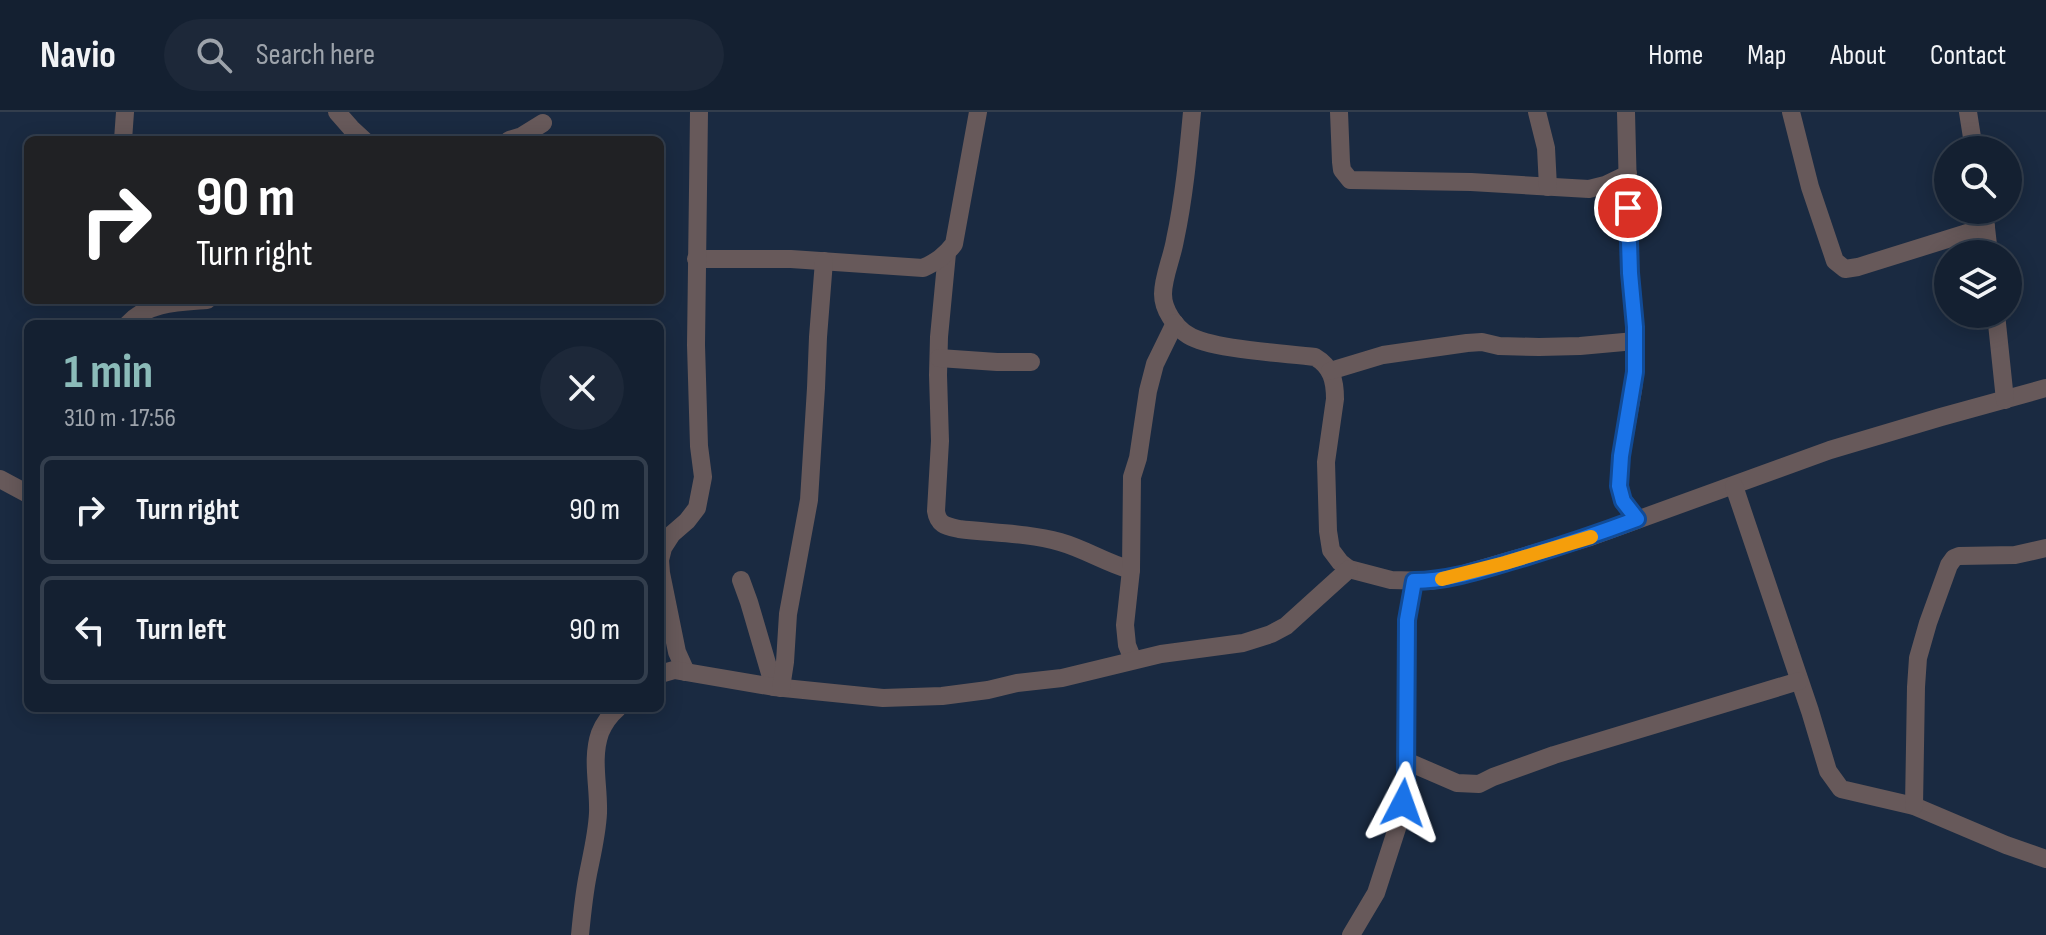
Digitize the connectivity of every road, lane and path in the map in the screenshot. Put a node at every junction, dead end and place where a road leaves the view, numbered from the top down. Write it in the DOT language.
graph roads {
  1 [pos="125,112"];
  2 [pos="337,112"];
  3 [pos="699,112"];
  4 [pos="978,112"];
  5 [pos="1192,112"];
  6 [pos="1339,112"];
  7 [pos="1537,112"];
  8 [pos="1626,112"];
  9 [pos="1791,112"];
  10 [pos="1968,112"];
  11 [pos="542,125"];
  12 [pos="123,136"];
  13 [pos="360,136"];
  14 [pos="522,136"];
  15 [pos="1972,136"];
  16 [pos="1628,174"];
  17 [pos="1548,187"];
  18 [pos="1972,224"];
  19 [pos="947,253"];
  20 [pos="696,259"];
  21 [pos="824,261"];
  22 [pos="173,304"];
  23 [pos="132,320"];
  24 [pos="1175,323"];
  25 [pos="1997,328"];
  26 [pos="1635,341"];
  27 [pos="939,358"];
  28 [pos="1031,362"];
  29 [pos="1330,371"];
  30 [pos="2046,388"];
  31 [pos="2005,400"];
  32 [pos="0,479"];
  33 [pos="1734,486"];
  34 [pos="24,492"];
  35 [pos="24,494"];
  36 [pos="0,500"];
  37 [pos="1637,519"];
  38 [pos="664,546"];
  39 [pos="2046,548"];
  40 [pos="1349,569"];
  41 [pos="1131,570"];
  42 [pos="741,580"];
  43 [pos="1414,581"];
  44 [pos="664,588"];
  45 [pos="1133,660"];
  46 [pos="686,672"];
  47 [pos="664,673"];
  48 [pos="1799,681"];
  49 [pos="777,688"];
  50 [pos="614,712"];
  51 [pos="1406,761"];
  52 [pos="1914,806"];
  53 [pos="2046,859"];
  54 [pos="580,935"];
  55 [pos="1351,935"];
  1 -- 12 [label="street"];
  2 -- 13 [label="street"];
  3 -- 20 [label="street"];
  4 -- 19 [label="street"];
  5 -- 24 [label="street"];
  6 -- 17 [label="street"];
  7 -- 17 [label="street"];
  8 -- 16 [label="street"];
  9 -- 18 [label="street"];
  10 -- 15 [label="street"];
  11 -- 14 [label="street"];
  16 -- 17 [label="street"];
  16 -- 26 [label="street"];
  19 -- 21 [label="street"];
  19 -- 27 [label="street"];
  20 -- 21 [label="street"];
  20 -- 38 [label="street"];
  21 -- 49 [label="street"];
  22 -- 23 [label="street"];
  24 -- 29 [label="street"];
  24 -- 41 [label="street"];
  25 -- 31 [label="street"];
  26 -- 29 [label="street"];
  26 -- 37 [label="street"];
  27 -- 28 [label="street"];
  27 -- 41 [label="street"];
  29 -- 40 [label="street"];
  30 -- 31 [label="street"];
  31 -- 33 [label="street"];
  32 -- 34 [label="street"];
  33 -- 37 [label="street"];
  33 -- 48 [label="street"];
  35 -- 36 [label="street"];
  37 -- 43 [label="street"];
  39 -- 52 [label="street"];
  40 -- 43 [label="street"];
  40 -- 45 [label="street"];
  41 -- 45 [label="street"];
  42 -- 49 [label="street"];
  43 -- 51 [label="street"];
  44 -- 46 [label="street"];
  45 -- 49 [label="street"];
  46 -- 47 [label="street"];
  46 -- 49 [label="street"];
  48 -- 51 [label="street"];
  48 -- 52 [label="street"];
  50 -- 54 [label="street"];
  51 -- 55 [label="street"];
  52 -- 53 [label="street"];
}
